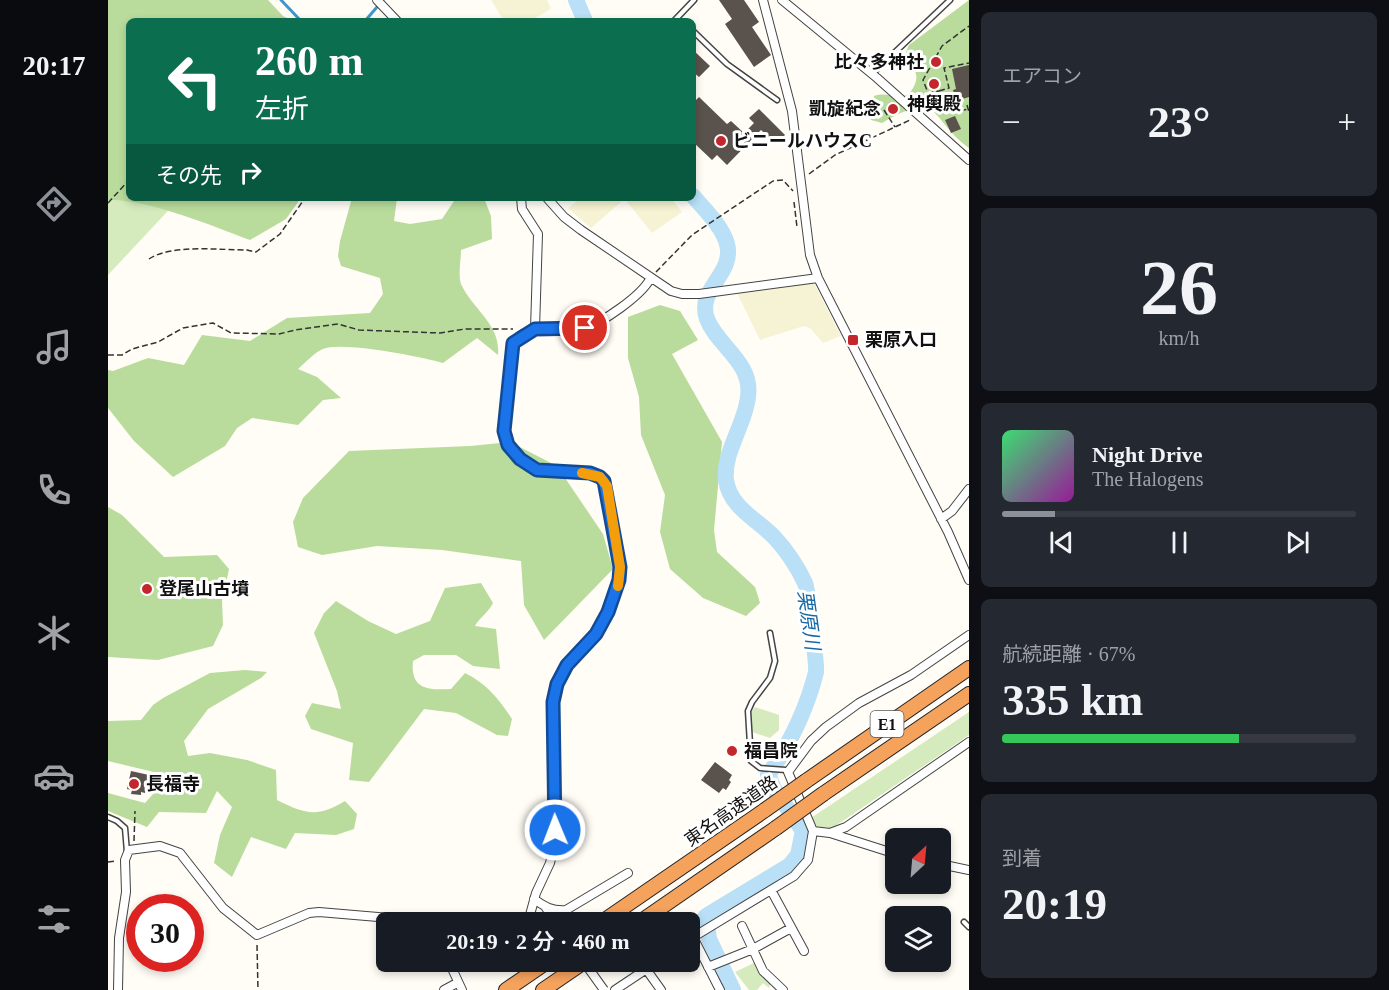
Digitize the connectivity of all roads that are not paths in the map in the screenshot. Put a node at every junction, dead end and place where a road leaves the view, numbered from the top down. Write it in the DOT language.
graph roads {
  1 [pos="377,0"];
  2 [pos="694,0"];
  3 [pos="763,0"];
  4 [pos="782,0"];
  5 [pos="950,0"];
  6 [pos="394,18"];
  7 [pos="677,18"];
  8 [pos="696,34"];
  9 [pos="872,75"];
  10 [pos="777,100"];
  11 [pos="969,160"];
  12 [pos="521,201"];
  13 [pos="551,201"];
  14 [pos="818,278"];
  15 [pos="650,279"];
  16 [pos="535,329"];
  17 [pos="969,489"];
  18 [pos="941,519"];
  19 [pos="969,580"];
  20 [pos="770,633"];
  21 [pos="969,635"];
  22 [pos="969,668"];
  23 [pos="969,694"];
  24 [pos="969,742"];
  25 [pos="787,771"];
  26 [pos="108,817"];
  27 [pos="813,831"];
  28 [pos="830,833"];
  29 [pos="885,850"];
  30 [pos="127,853"];
  31 [pos="951,866"];
  32 [pos="969,870"];
  33 [pos="628,873"];
  34 [pos="771,890"];
  35 [pos="534,899"];
  36 [pos="546,908"];
  37 [pos="531,912"];
  38 [pos="549,912"];
  39 [pos="617,912"];
  40 [pos="654,912"];
  41 [pos="376,917"];
  42 [pos="964,922"];
  43 [pos="742,926"];
  44 [pos="969,927"];
  45 [pos="791,928"];
  46 [pos="700,932"];
  47 [pos="700,947"];
  48 [pos="753,949"];
  49 [pos="804,951"];
  50 [pos="711,966"];
  51 [pos="453,972"];
  52 [pos="532,972"];
  53 [pos="569,972"];
  54 [pos="591,972"];
  55 [pos="642,972"];
  56 [pos="648,972"];
  57 [pos="460,987"];
  58 [pos="118,990"];
  59 [pos="444,990"];
  60 [pos="506,990"];
  61 [pos="543,990"];
  62 [pos="604,990"];
  63 [pos="615,990"];
  64 [pos="661,990"];
  65 [pos="720,990"];
  66 [pos="783,990"];
  1 -- 6 [label="street"];
  2 -- 7 [label="lane"];
  3 -- 14 [label="street"];
  4 -- 9 [label="street"];
  5 -- 9 [label="lane"];
  8 -- 10 [label="lane"];
  9 -- 11 [label="street"];
  12 -- 16 [label="street"];
  13 -- 15 [label="street"];
  14 -- 15 [label="street"];
  14 -- 18 [label="street"];
  15 -- 16 [label="street"];
  16 -- 35 [label="street"];
  17 -- 18 [label="street"];
  18 -- 19 [label="street"];
  20 -- 25 [label="lane"];
  21 -- 25 [label="street"];
  22 -- 39 [label="highway, 東名高速道路 / E1, bridge"];
  23 -- 40 [label="highway, E1, bridge"];
  24 -- 28 [label="street"];
  25 -- 27 [label="street"];
  26 -- 30 [label="lane"];
  27 -- 28 [label="street"];
  27 -- 34 [label="street"];
  28 -- 29 [label="street"];
  30 -- 41 [label="street"];
  30 -- 58 [label="street"];
  31 -- 32 [label="street"];
  33 -- 36 [label="street"];
  34 -- 45 [label="street"];
  34 -- 46 [label="street"];
  35 -- 36 [label="street"];
  35 -- 37 [label="street"];
  36 -- 38 [label="street"];
  42 -- 44 [label="lane"];
  43 -- 48 [label="street"];
  45 -- 48 [label="street"];
  45 -- 49 [label="street"];
  47 -- 50 [label="street"];
  48 -- 50 [label="street"];
  48 -- 66 [label="street"];
  50 -- 65 [label="street"];
  51 -- 57 [label="street"];
  52 -- 60 [label="highway"];
  53 -- 61 [label="highway"];
  54 -- 62 [label="street, bridge"];
  55 -- 63 [label="street"];
  56 -- 64 [label="street"];
  57 -- 59 [label="street"];
}
